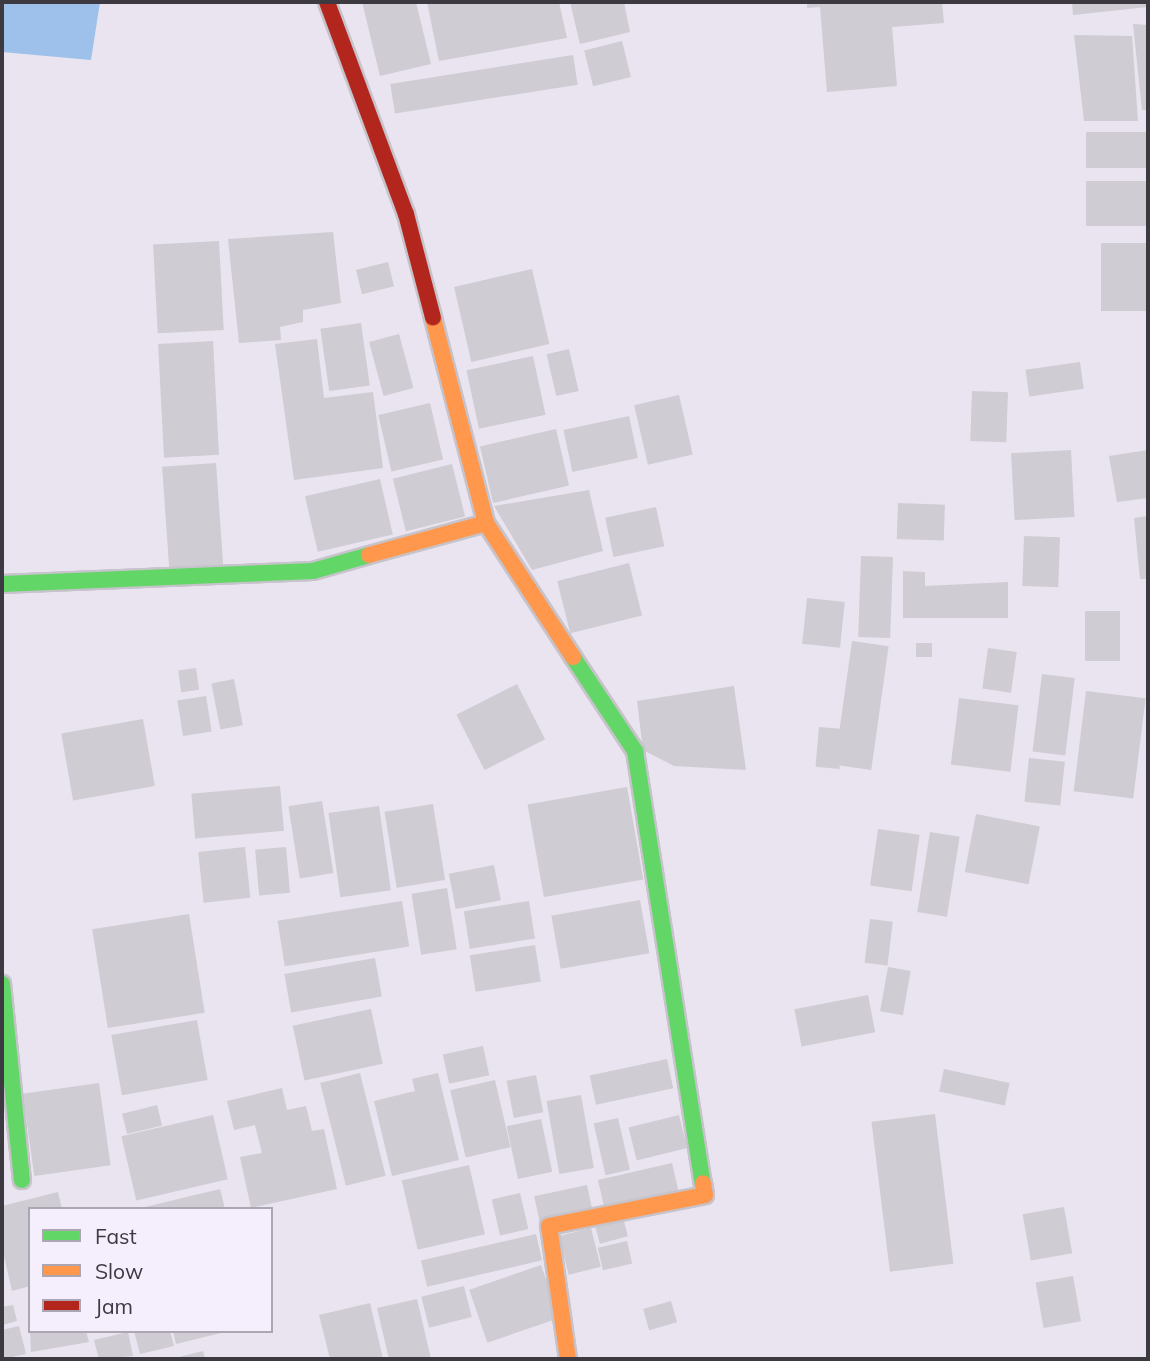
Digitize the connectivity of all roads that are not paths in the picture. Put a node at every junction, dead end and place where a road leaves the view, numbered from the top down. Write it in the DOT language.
graph roads {
  1 [pos="327,2"];
  2 [pos="486,523"];
  3 [pos="2,584"];
  4 [pos="2,984"];
  5 [pos="22,1180"];
  6 [pos="568,1359"];
  1 -- 2 [label="street"];
  2 -- 3 [label="street"];
  2 -- 6 [label="street"];
  4 -- 5 [label="street"];
}
